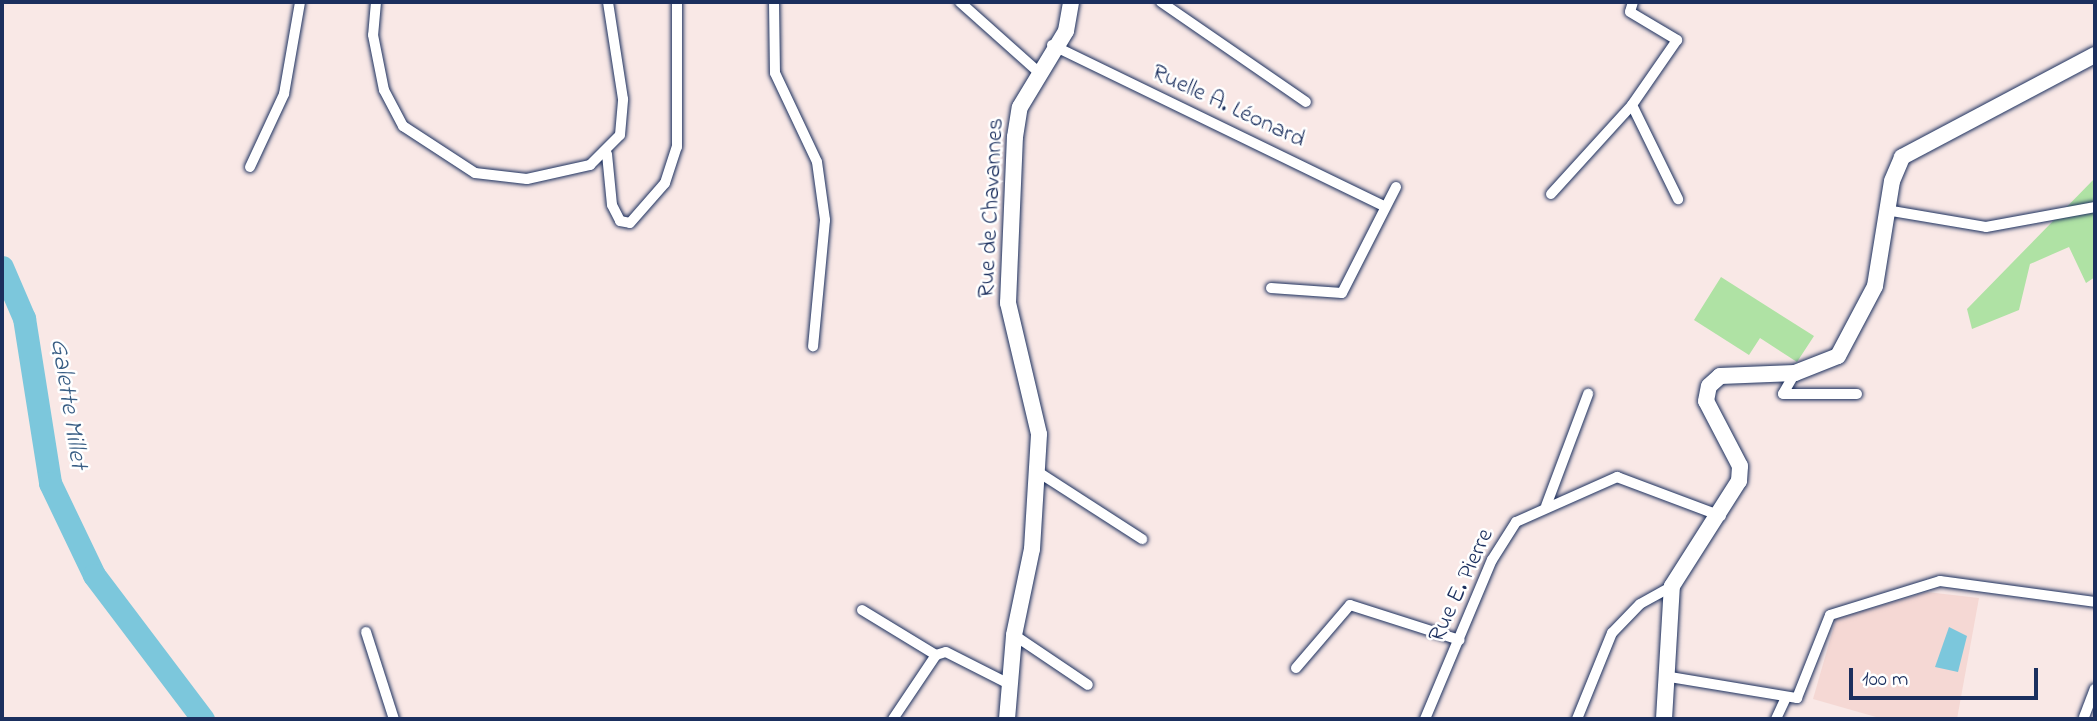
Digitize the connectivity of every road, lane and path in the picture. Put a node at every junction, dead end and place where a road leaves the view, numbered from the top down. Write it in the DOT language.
graph roads {
  1 [pos="300,2"];
  2 [pos="376,2"];
  3 [pos="608,2"];
  4 [pos="677,2"];
  5 [pos="774,2"];
  6 [pos="960,2"];
  7 [pos="1071,2"];
  8 [pos="1161,2"];
  9 [pos="1633,2"];
  10 [pos="1052,45"];
  11 [pos="2095,55"];
  12 [pos="1036,70"];
  13 [pos="1306,102"];
  14 [pos="1632,105"];
  15 [pos="607,154"];
  16 [pos="250,167"];
  17 [pos="1396,187"];
  18 [pos="1551,194"];
  19 [pos="1678,199"];
  20 [pos="1385,207"];
  21 [pos="2095,207"];
  22 [pos="1886,210"];
  23 [pos="1271,288"];
  24 [pos="813,346"];
  25 [pos="1795,373"];
  26 [pos="1588,394"];
  27 [pos="1857,394"];
  28 [pos="1038,472"];
  29 [pos="1546,506"];
  30 [pos="1721,516"];
  31 [pos="1142,539"];
  32 [pos="1672,586"];
  33 [pos="2095,602"];
  34 [pos="862,610"];
  35 [pos="366,632"];
  36 [pos="1014,635"];
  37 [pos="1460,640"];
  38 [pos="936,655"];
  39 [pos="1296,668"];
  40 [pos="1670,677"];
  41 [pos="1007,683"];
  42 [pos="1088,685"];
  43 [pos="2095,689"];
  44 [pos="1785,700"];
  45 [pos="2084,718"];
  46 [pos="394,719"];
  47 [pos="893,719"];
  48 [pos="1007,719"];
  49 [pos="1425,719"];
  50 [pos="1577,719"];
  51 [pos="1664,719"];
  52 [pos="1776,719"];
  1 -- 16 [label="street"];
  2 -- 15 [label="street"];
  3 -- 15 [label="street"];
  4 -- 15 [label="street"];
  5 -- 24 [label="street"];
  6 -- 12 [label="street"];
  7 -- 10 [label="street, Rue de Chavannes"];
  8 -- 13 [label="street"];
  9 -- 14 [label="street"];
  10 -- 12 [label="street, Rue de Chavannes"];
  10 -- 20 [label="street, Ruelle A. Léonard"];
  11 -- 22 [label="street"];
  12 -- 28 [label="street, Rue de Chavannes"];
  14 -- 18 [label="street"];
  14 -- 19 [label="street"];
  17 -- 20 [label="street"];
  20 -- 23 [label="street"];
  21 -- 22 [label="street"];
  22 -- 25 [label="street"];
  25 -- 27 [label="street"];
  25 -- 30 [label="street"];
  26 -- 29 [label="street"];
  28 -- 31 [label="street"];
  28 -- 36 [label="street, Rue de Chavannes"];
  29 -- 30 [label="street, Rue E. Pierre"];
  29 -- 37 [label="street, Rue E. Pierre"];
  30 -- 32 [label="street"];
  32 -- 40 [label="street"];
  32 -- 50 [label="street"];
  33 -- 44 [label="street"];
  34 -- 38 [label="street"];
  35 -- 46 [label="street"];
  36 -- 41 [label="street, Rue de Chavannes"];
  36 -- 42 [label="street"];
  37 -- 39 [label="street"];
  37 -- 49 [label="street, Rue E. Pierre"];
  38 -- 41 [label="street"];
  38 -- 47 [label="street"];
  40 -- 44 [label="street"];
  40 -- 51 [label="street"];
  41 -- 48 [label="street, Rue de Chavannes"];
  43 -- 45 [label="street"];
  44 -- 52 [label="street"];
}
